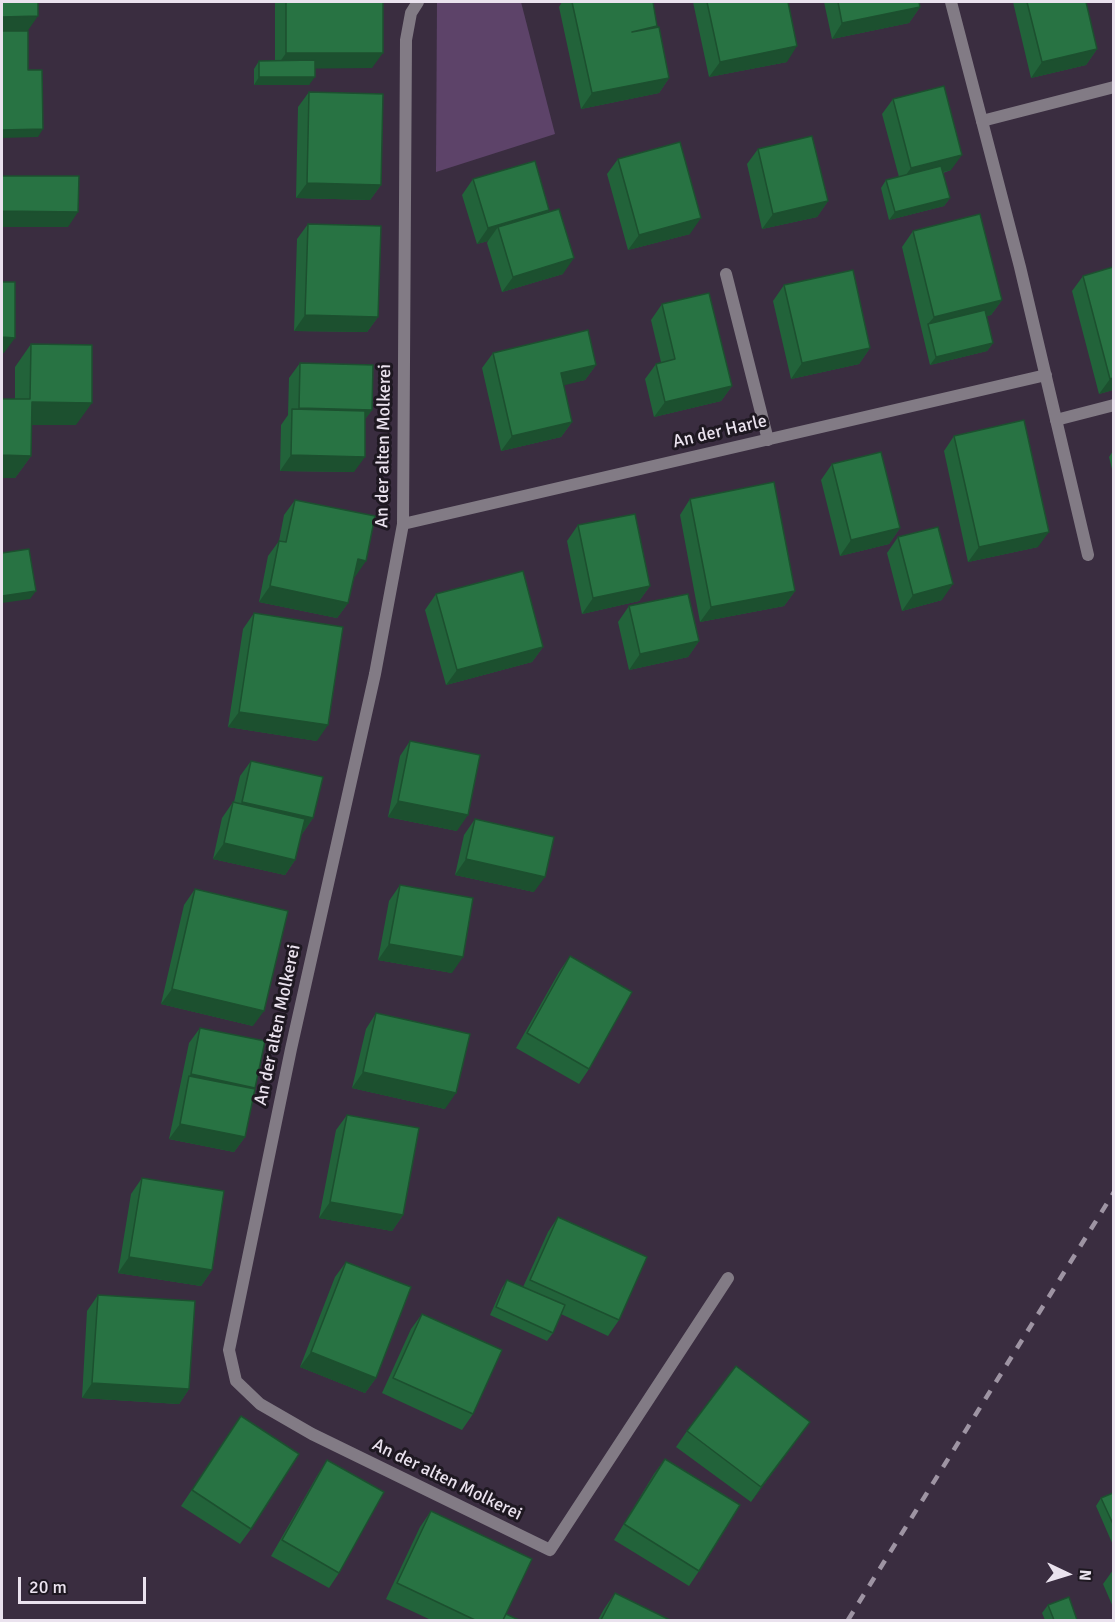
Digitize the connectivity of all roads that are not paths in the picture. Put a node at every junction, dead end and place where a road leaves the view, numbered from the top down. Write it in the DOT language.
graph roads {
  1 [pos="418,2"];
  2 [pos="951,2"];
  3 [pos="1113,87"];
  4 [pos="982,121"];
  5 [pos="726,274"];
  6 [pos="1046,375"];
  7 [pos="1113,405"];
  8 [pos="1056,420"];
  9 [pos="768,440"];
  10 [pos="403,524"];
  11 [pos="1088,555"];
  12 [pos="728,1278"];
  1 -- 10 [label="street, An der alten Molkerei"];
  2 -- 4 [label="street"];
  3 -- 4 [label="street"];
  4 -- 6 [label="street"];
  5 -- 9 [label="street"];
  6 -- 8 [label="street"];
  6 -- 9 [label="street, An der Harle"];
  7 -- 8 [label="street"];
  8 -- 11 [label="street"];
  9 -- 10 [label="street, An der Harle"];
  10 -- 12 [label="street, An der alten Molkerei"];
}
